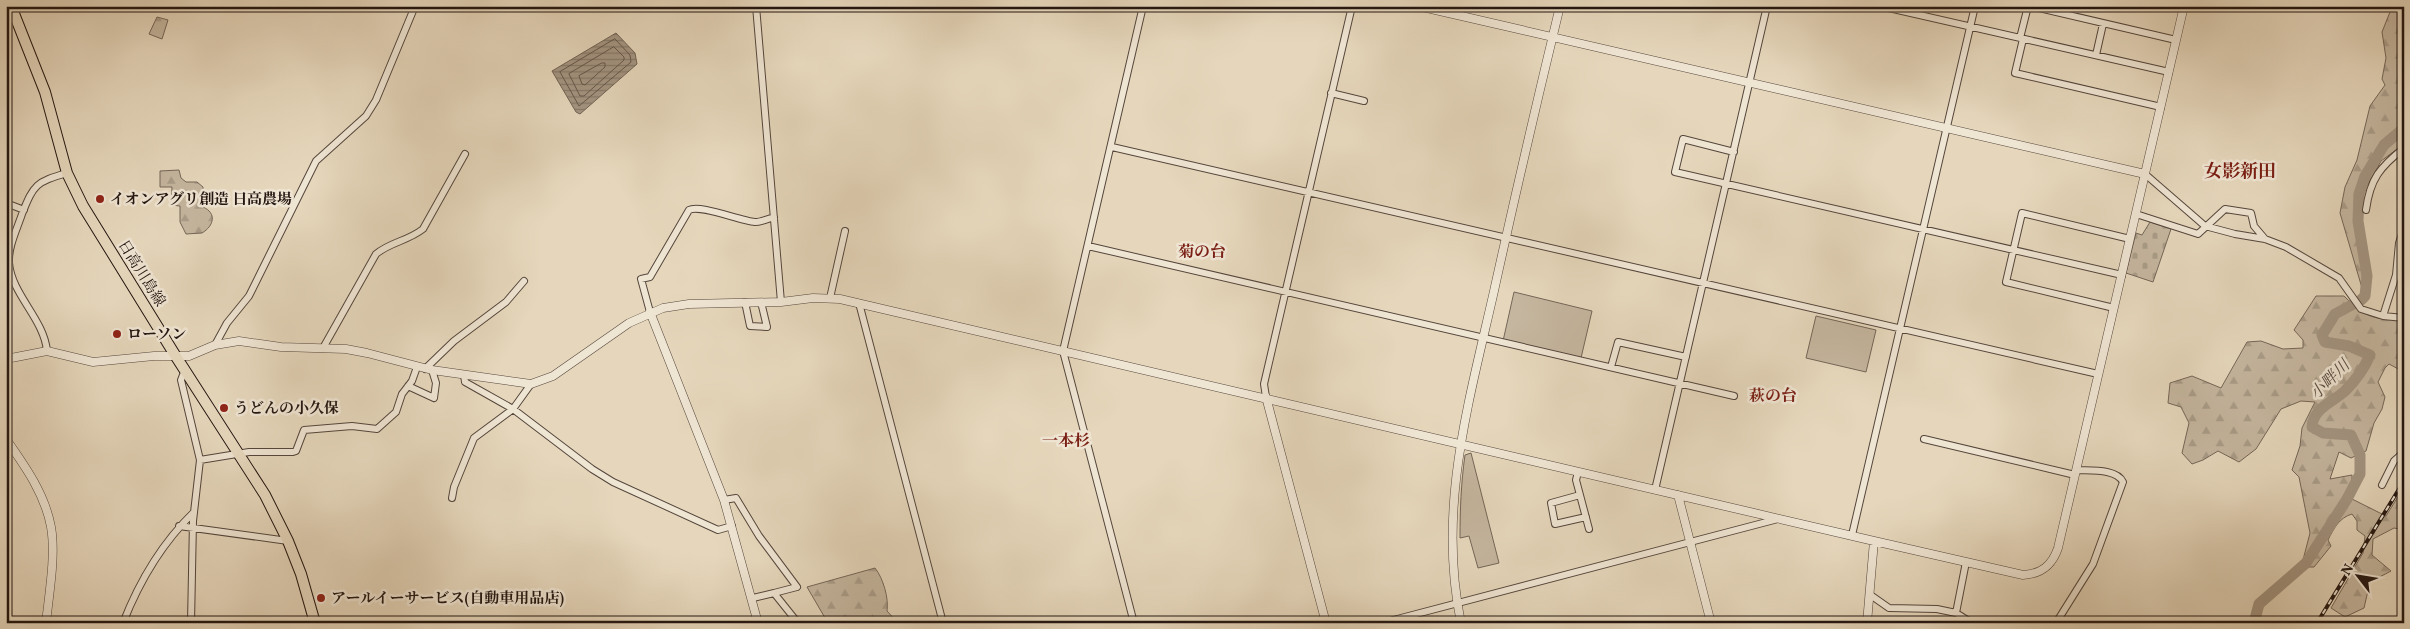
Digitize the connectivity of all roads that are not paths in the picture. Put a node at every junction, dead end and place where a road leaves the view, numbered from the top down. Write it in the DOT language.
graph roads {
  1 [pos="11,6"];
  2 [pos="415,6"];
  3 [pos="756,6"];
  4 [pos="1143,6"];
  5 [pos="1352,6"];
  6 [pos="1418,6"];
  7 [pos="1560,6"];
  8 [pos="1767,6"];
  9 [pos="1880,6"];
  10 [pos="1975,6"];
  11 [pos="2029,6"];
  12 [pos="2184,6"];
  13 [pos="2103,24"];
  14 [pos="1970,26"];
  15 [pos="1552,37"];
  16 [pos="2021,38"];
  17 [pos="2176,40"];
  18 [pos="2096,55"];
  19 [pos="2169,72"];
  20 [pos="1750,83"];
  21 [pos="1331,93"];
  22 [pos="1364,101"];
  23 [pos="2161,107"];
  24 [pos="1947,128"];
  25 [pos="1112,147"];
  26 [pos="2404,148"];
  27 [pos="1734,152"];
  28 [pos="466,154"];
  29 [pos="67,173"];
  30 [pos="2145,174"];
  31 [pos="1727,183"];
  32 [pos="1308,193"];
  33 [pos="6,203"];
  34 [pos="24,210"];
  35 [pos="2366,210"];
  36 [pos="2136,214"];
  37 [pos="774,217"];
  38 [pos="2205,226"];
  39 [pos="1923,229"];
  40 [pos="6,230"];
  41 [pos="845,231"];
  42 [pos="2403,232"];
  43 [pos="15,233"];
  44 [pos="1506,238"];
  45 [pos="2130,239"];
  46 [pos="2265,239"];
  47 [pos="1088,246"];
  48 [pos="2014,250"];
  49 [pos="2122,275"];
  50 [pos="524,281"];
  51 [pos="1702,284"];
  52 [pos="1284,292"];
  53 [pos="830,298"];
  54 [pos="745,302"];
  55 [pos="762,302"];
  56 [pos="781,302"];
  57 [pos="859,304"];
  58 [pos="2114,308"];
  59 [pos="650,312"];
  60 [pos="2382,316"];
  61 [pos="2404,318"];
  62 [pos="1900,330"];
  63 [pos="1483,338"];
  64 [pos="215,346"];
  65 [pos="322,348"];
  66 [pos="46,351"];
  67 [pos="1063,351"];
  68 [pos="175,356"];
  69 [pos="1686,357"];
  70 [pos="6,359"];
  71 [pos="1611,367"];
  72 [pos="425,369"];
  73 [pos="185,370"];
  74 [pos="2098,374"];
  75 [pos="464,375"];
  76 [pos="531,384"];
  77 [pos="1679,384"];
  78 [pos="408,386"];
  79 [pos="1734,396"];
  80 [pos="1266,397"];
  81 [pos="513,409"];
  82 [pos="6,439"];
  83 [pos="1924,439"];
  84 [pos="1460,444"];
  85 [pos="2404,452"];
  86 [pos="239,453"];
  87 [pos="200,460"];
  88 [pos="1578,472"];
  89 [pos="2076,473"];
  90 [pos="2382,485"];
  91 [pos="1655,490"];
  92 [pos="1580,495"];
  93 [pos="1678,495"];
  94 [pos="452,498"];
  95 [pos="724,500"];
  96 [pos="194,512"];
  97 [pos="1586,517"];
  98 [pos="1782,518"];
  99 [pos="179,526"];
  100 [pos="732,526"];
  101 [pos="194,529"];
  102 [pos="1589,529"];
  103 [pos="1852,535"];
  104 [pos="288,541"];
  105 [pos="1874,541"];
  106 [pos="1689,542"];
  107 [pos="1966,562"];
  108 [pos="774,593"];
  109 [pos="1869,594"];
  110 [pos="753,598"];
  111 [pos="1457,602"];
  112 [pos="1956,613"];
  113 [pos="46,623"];
  114 [pos="123,623"];
  115 [pos="191,623"];
  116 [pos="315,623"];
  117 [pos="758,623"];
  118 [pos="798,623"];
  119 [pos="943,623"];
  120 [pos="1134,623"];
  121 [pos="1326,623"];
  122 [pos="1382,623"];
  123 [pos="1461,623"];
  124 [pos="1711,623"];
  125 [pos="1867,623"];
  126 [pos="1972,623"];
  127 [pos="2056,623"];
  1 -- 29 [label="main road, 日高川島線"];
  2 -- 64 [label="street"];
  3 -- 37 [label="street"];
  4 -- 25 [label="street"];
  5 -- 21 [label="street"];
  6 -- 15 [label="street"];
  7 -- 15 [label="street"];
  8 -- 20 [label="street"];
  9 -- 14 [label="street"];
  10 -- 14 [label="street"];
  11 -- 13 [label="street"];
  11 -- 16 [label="street"];
  12 -- 17 [label="street"];
  13 -- 17 [label="street"];
  13 -- 18 [label="street"];
  14 -- 16 [label="street"];
  14 -- 24 [label="street"];
  15 -- 20 [label="street"];
  15 -- 44 [label="street"];
  16 -- 18 [label="street"];
  16 -- 23 [label="street"];
  17 -- 19 [label="street"];
  18 -- 19 [label="street"];
  19 -- 23 [label="street"];
  20 -- 24 [label="street"];
  20 -- 27 [label="street"];
  21 -- 22 [label="street"];
  21 -- 32 [label="street"];
  23 -- 30 [label="street"];
  24 -- 30 [label="street"];
  24 -- 39 [label="street"];
  25 -- 32 [label="street"];
  25 -- 47 [label="street"];
  26 -- 35 [label="street"];
  27 -- 31 [label="street"];
  27 -- 31 [label="street"];
  28 -- 65 [label="street"];
  29 -- 34 [label="street"];
  29 -- 68 [label="main road, 日高川島線"];
  30 -- 36 [label="street"];
  30 -- 38 [label="street"];
  31 -- 39 [label="street"];
  31 -- 51 [label="street"];
  32 -- 44 [label="street"];
  32 -- 52 [label="street"];
  33 -- 34 [label="street"];
  34 -- 43 [label="street"];
  36 -- 38 [label="street"];
  36 -- 45 [label="street"];
  37 -- 56 [label="street"];
  37 -- 59 [label="street"];
  38 -- 46 [label="street"];
  38 -- 46 [label="street"];
  39 -- 48 [label="street"];
  39 -- 62 [label="street"];
  40 -- 43 [label="street"];
  41 -- 53 [label="street"];
  42 -- 60 [label="street"];
  43 -- 66 [label="street"];
  44 -- 51 [label="street"];
  44 -- 63 [label="street"];
  45 -- 48 [label="street"];
  45 -- 49 [label="street"];
  46 -- 60 [label="street"];
  47 -- 52 [label="street"];
  47 -- 67 [label="street"];
  48 -- 49 [label="street"];
  48 -- 58 [label="street"];
  49 -- 58 [label="street"];
  50 -- 72 [label="street"];
  51 -- 62 [label="street"];
  51 -- 69 [label="street"];
  52 -- 63 [label="street"];
  52 -- 80 [label="street"];
  53 -- 56 [label="street"];
  53 -- 57 [label="street"];
  54 -- 55 [label="street"];
  54 -- 55 [label="street"];
  54 -- 59 [label="street"];
  55 -- 56 [label="street"];
  57 -- 67 [label="street"];
  57 -- 119 [label="street"];
  58 -- 74 [label="street"];
  59 -- 76 [label="street"];
  59 -- 95 [label="street"];
  60 -- 61 [label="street"];
  62 -- 74 [label="street"];
  62 -- 103 [label="street"];
  63 -- 71 [label="street"];
  63 -- 84 [label="street"];
  64 -- 65 [label="street"];
  64 -- 68 [label="street"];
  65 -- 72 [label="street"];
  66 -- 68 [label="street"];
  66 -- 70 [label="street"];
  67 -- 80 [label="street"];
  67 -- 120 [label="street"];
  68 -- 73 [label="main road, 日高川島線"];
  69 -- 71 [label="street"];
  69 -- 77 [label="street"];
  71 -- 77 [label="street"];
  72 -- 75 [label="street"];
  72 -- 78 [label="street"];
  72 -- 78 [label="street"];
  73 -- 86 [label="main road, 日高川島線"];
  73 -- 87 [label="street"];
  74 -- 89 [label="street"];
  75 -- 76 [label="street"];
  75 -- 81 [label="street"];
  76 -- 81 [label="street"];
  77 -- 79 [label="street"];
  77 -- 91 [label="street"];
  78 -- 86 [label="street"];
  80 -- 84 [label="street"];
  80 -- 121 [label="street"];
  81 -- 94 [label="street"];
  81 -- 100 [label="street"];
  82 -- 113 [label="street"];
  83 -- 89 [label="street"];
  84 -- 88 [label="street"];
  84 -- 111 [label="street"];
  85 -- 90 [label="street"];
  86 -- 87 [label="street"];
  86 -- 104 [label="main road, 日高川島線"];
  87 -- 96 [label="street"];
  88 -- 91 [label="street"];
  88 -- 92 [label="street"];
  89 -- 107 [label="street"];
  89 -- 127 [label="street"];
  91 -- 93 [label="street"];
  92 -- 97 [label="street"];
  92 -- 97 [label="street"];
  93 -- 98 [label="street"];
  93 -- 106 [label="street"];
  95 -- 100 [label="street"];
  95 -- 108 [label="street"];
  96 -- 99 [label="street"];
  96 -- 101 [label="street"];
  97 -- 102 [label="street"];
  98 -- 103 [label="street"];
  98 -- 106 [label="street"];
  99 -- 101 [label="street"];
  99 -- 114 [label="street"];
  100 -- 110 [label="street"];
  101 -- 104 [label="street"];
  101 -- 115 [label="street"];
  103 -- 105 [label="street"];
  104 -- 116 [label="main road, 日高川島線"];
  105 -- 107 [label="street"];
  105 -- 109 [label="street"];
  106 -- 111 [label="street"];
  106 -- 124 [label="street"];
  107 -- 112 [label="street"];
  108 -- 110 [label="street"];
  108 -- 118 [label="street"];
  109 -- 112 [label="street"];
  109 -- 125 [label="street"];
  110 -- 117 [label="street"];
  111 -- 122 [label="street"];
  111 -- 123 [label="street"];
  112 -- 126 [label="street"];
}
